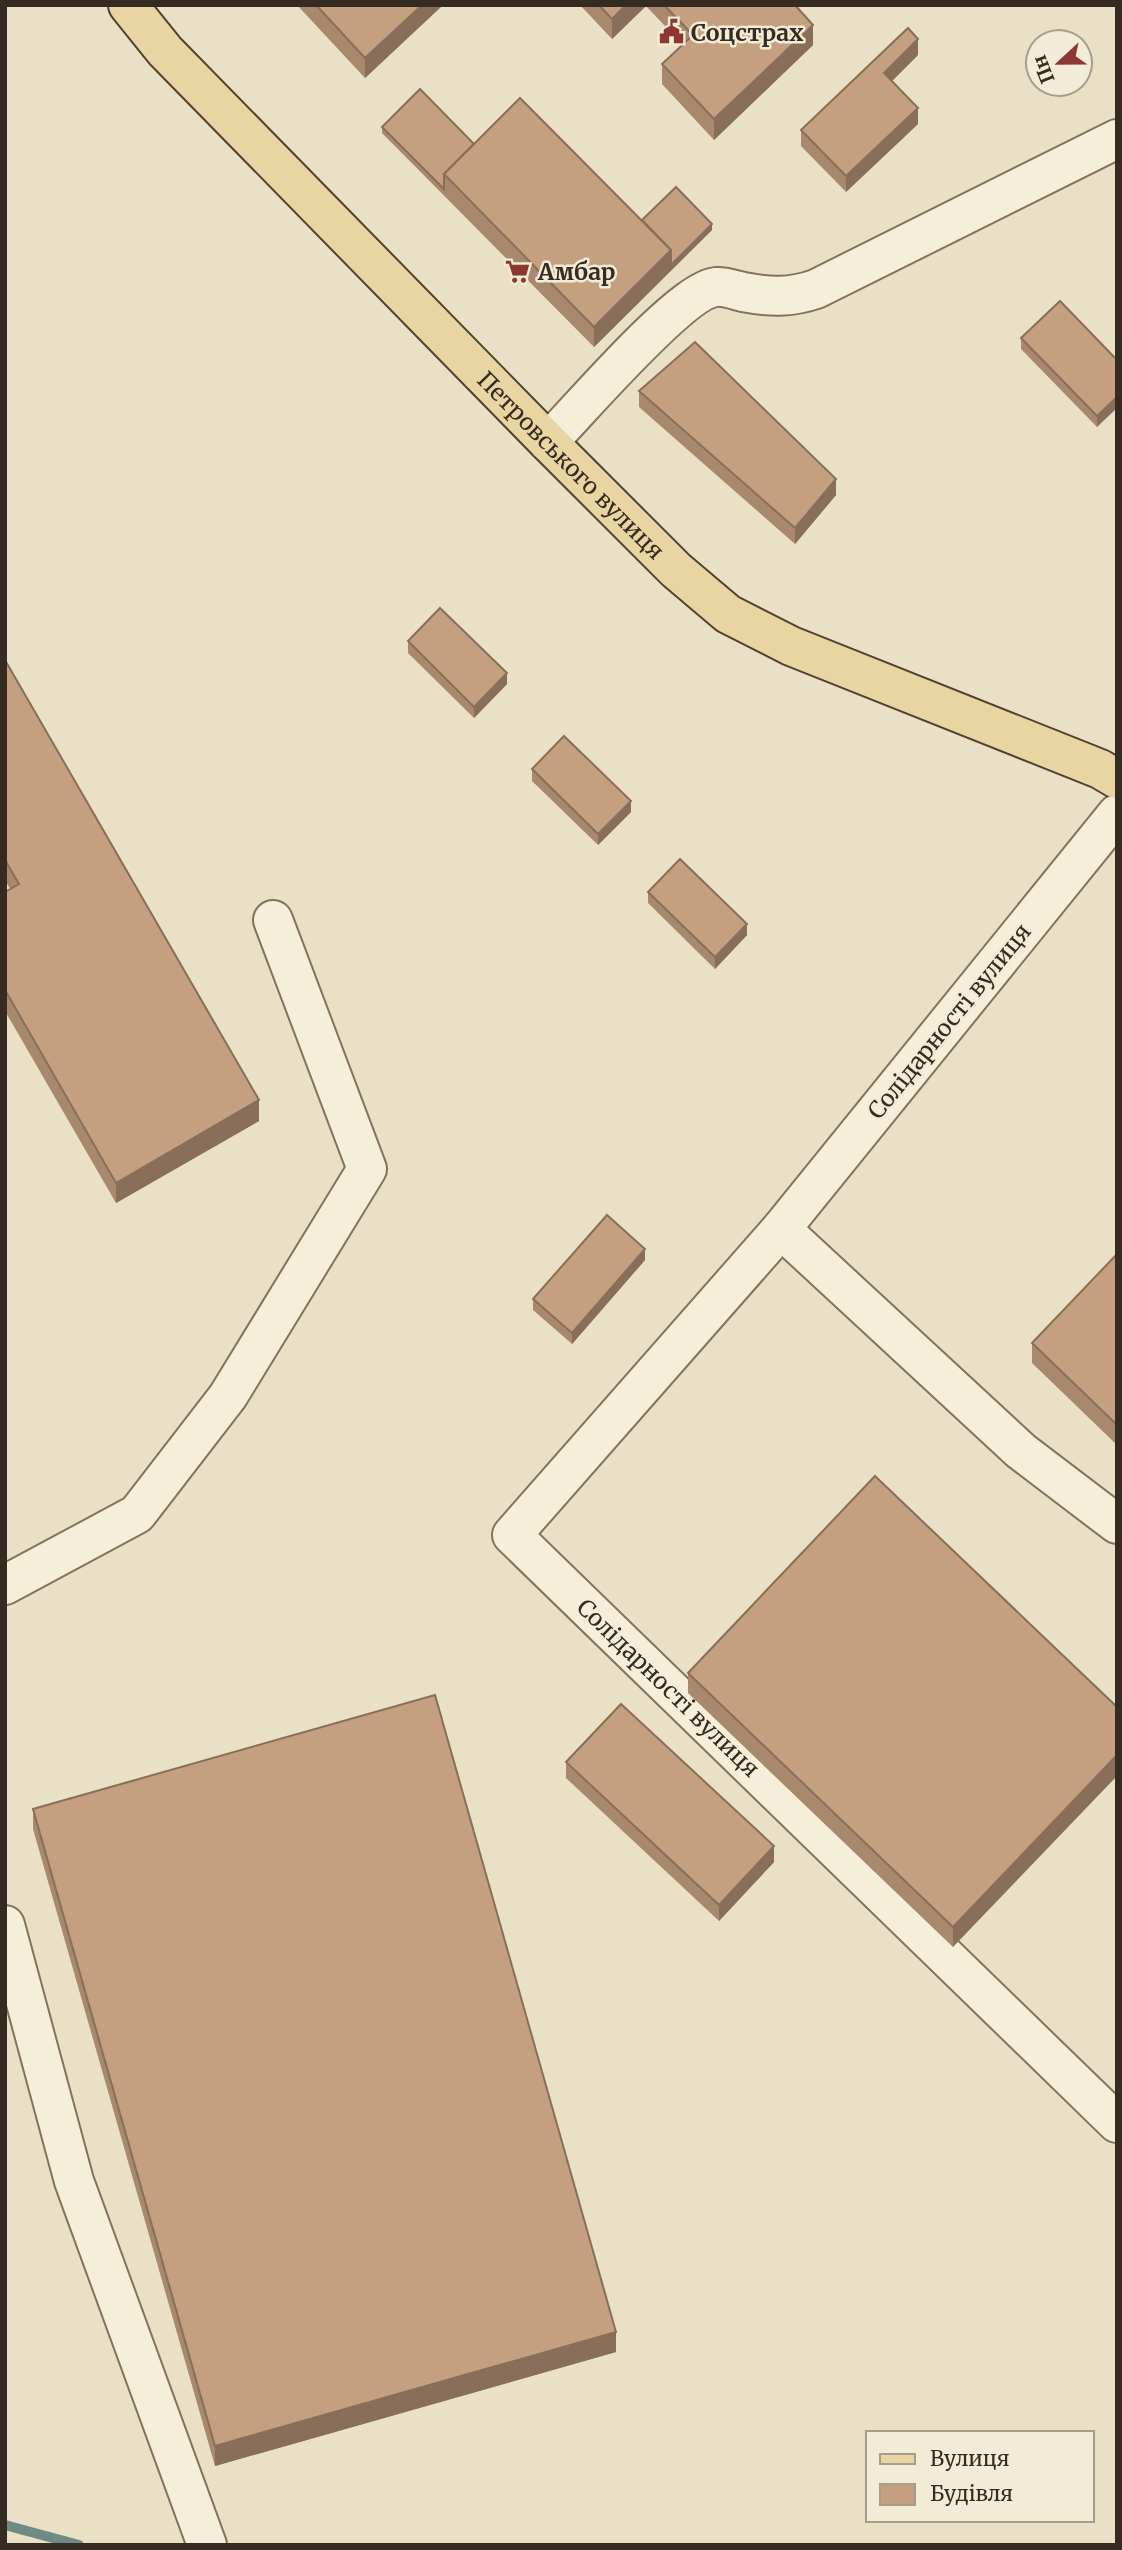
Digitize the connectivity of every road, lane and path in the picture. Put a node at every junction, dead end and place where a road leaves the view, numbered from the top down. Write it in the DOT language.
graph roads {
  1 [pos="128,5"];
  2 [pos="1117,139"];
  3 [pos="548,442"];
  4 [pos="1117,779"];
  5 [pos="1117,814"];
  6 [pos="273,920"];
  7 [pos="781,1228"];
  8 [pos="1117,1524"];
  9 [pos="5,1585"];
  10 [pos="5,1925"];
  11 [pos="1117,2123"];
  12 [pos="207,2545"];
  1 -- 3 [label="main road, Петровського вулиця"];
  2 -- 3 [label="street"];
  3 -- 4 [label="main road, Петровського вулиця"];
  5 -- 7 [label="street, Солідарності вулиця"];
  6 -- 9 [label="street"];
  7 -- 8 [label="street"];
  7 -- 11 [label="street, Солідарності вулиця"];
  10 -- 12 [label="street"];
}
